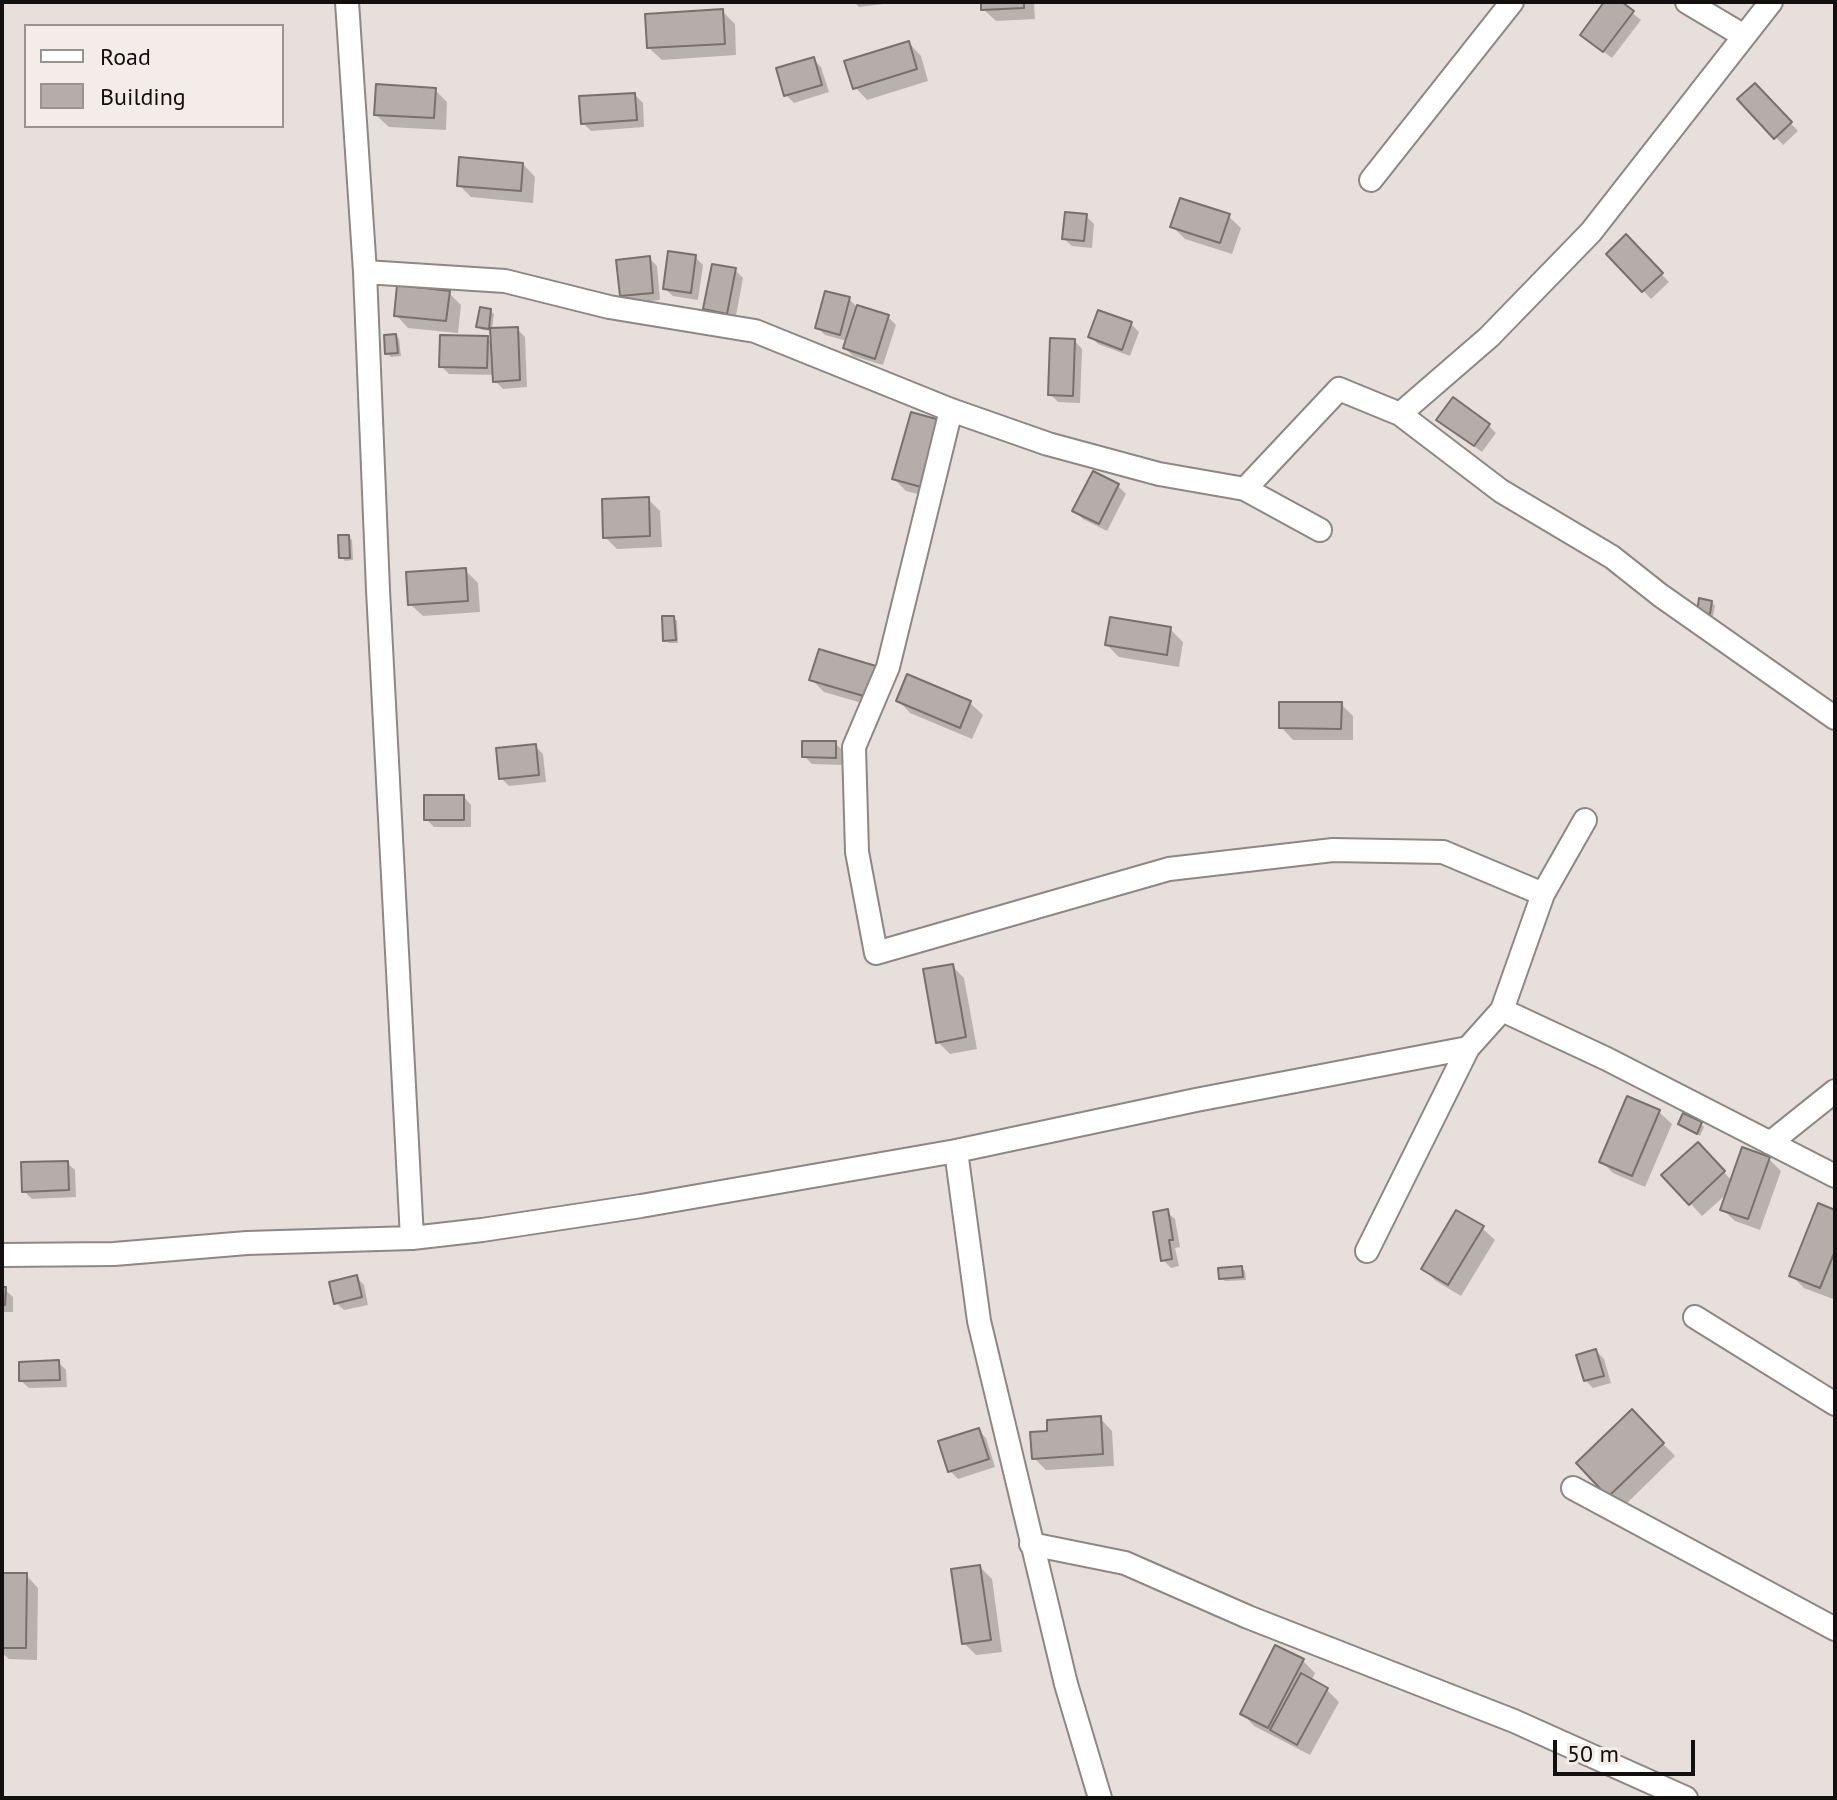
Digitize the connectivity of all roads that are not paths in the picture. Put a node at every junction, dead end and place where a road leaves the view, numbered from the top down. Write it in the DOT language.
graph roads {
  1 [pos="347,2"];
  2 [pos="1512,2"];
  3 [pos="1687,2"];
  4 [pos="1771,2"];
  5 [pos="1744,36"];
  6 [pos="1371,180"];
  7 [pos="365,272"];
  8 [pos="951,410"];
  9 [pos="1400,414"];
  10 [pos="1245,489"];
  11 [pos="1320,530"];
  12 [pos="1835,718"];
  13 [pos="1585,820"];
  14 [pos="1543,894"];
  15 [pos="1502,1010"];
  16 [pos="1468,1048"];
  17 [pos="1835,1091"];
  18 [pos="1770,1143"];
  19 [pos="956,1151"];
  20 [pos="1835,1176"];
  21 [pos="412,1238"];
  22 [pos="1367,1251"];
  23 [pos="2,1255"];
  24 [pos="1695,1317"];
  25 [pos="1835,1404"];
  26 [pos="1573,1488"];
  27 [pos="1031,1544"];
  28 [pos="1835,1629"];
  29 [pos="1100,1798"];
  30 [pos="1686,1798"];
  1 -- 7 [label="street"];
  2 -- 6 [label="street"];
  3 -- 5 [label="street"];
  4 -- 5 [label="street"];
  5 -- 9 [label="street"];
  7 -- 8 [label="street"];
  7 -- 21 [label="street"];
  8 -- 10 [label="street"];
  8 -- 14 [label="street"];
  9 -- 10 [label="street"];
  9 -- 12 [label="street"];
  10 -- 11 [label="street"];
  13 -- 14 [label="street"];
  14 -- 15 [label="street"];
  15 -- 16 [label="street"];
  15 -- 18 [label="street"];
  16 -- 19 [label="street"];
  16 -- 22 [label="street"];
  17 -- 18 [label="street"];
  18 -- 20 [label="street"];
  19 -- 21 [label="street"];
  19 -- 27 [label="street"];
  21 -- 23 [label="street"];
  24 -- 25 [label="street"];
  26 -- 28 [label="street"];
  27 -- 29 [label="street"];
  27 -- 30 [label="street"];
}
